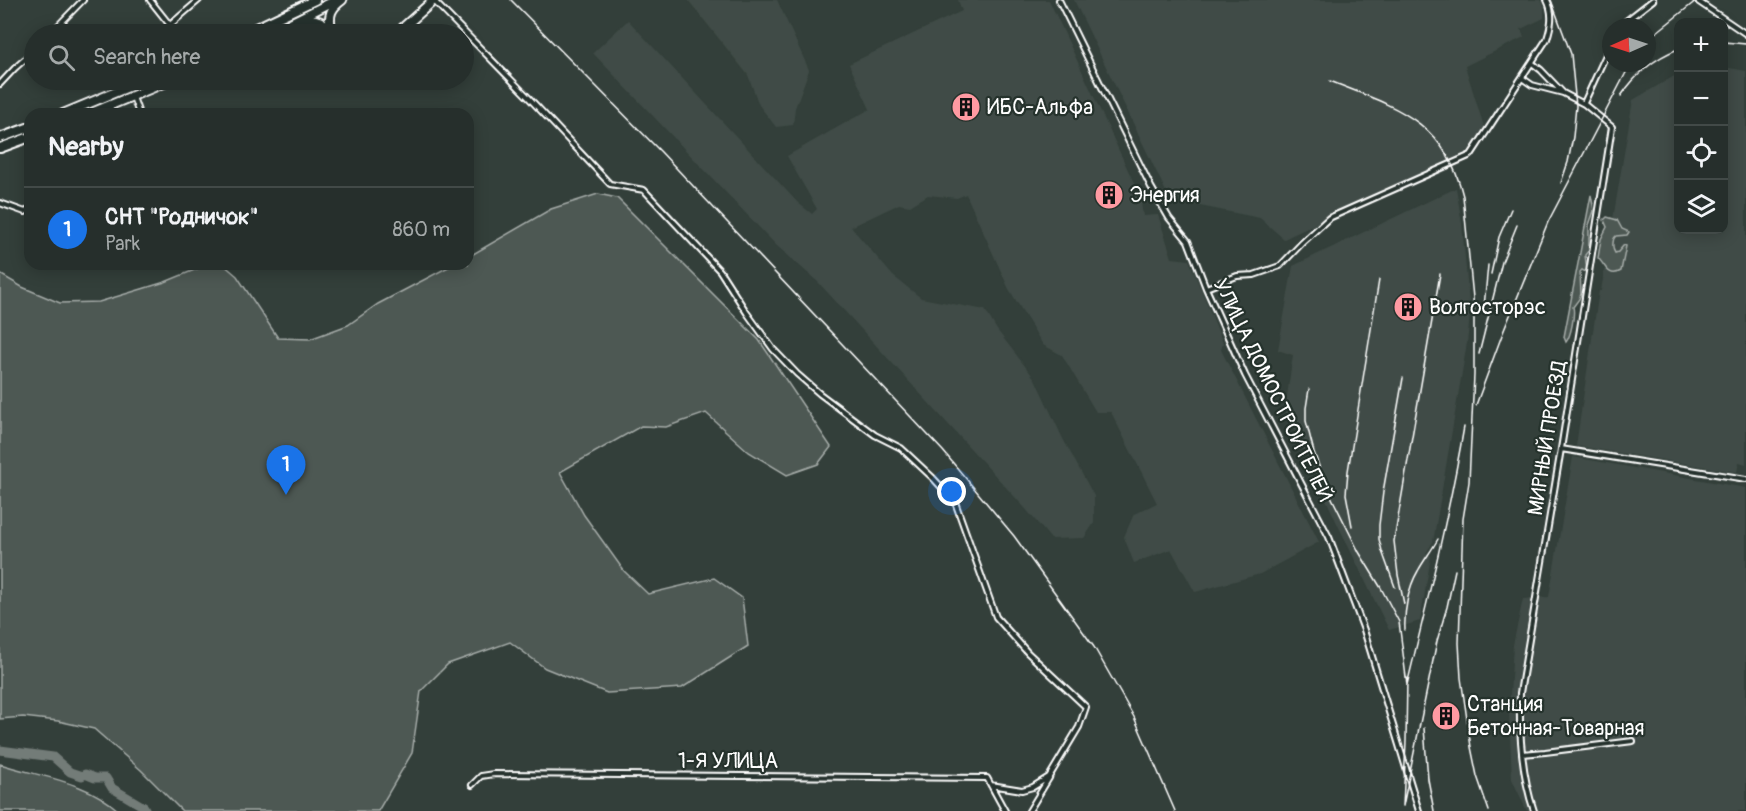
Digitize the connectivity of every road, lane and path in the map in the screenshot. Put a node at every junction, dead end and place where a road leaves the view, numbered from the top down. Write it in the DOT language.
graph roads {
  1 [pos="83,0"];
  2 [pos="150,0"];
  3 [pos="199,0"];
  4 [pos="303,0"];
  5 [pos="315,0"];
  6 [pos="336,0"];
  7 [pos="342,0"];
  8 [pos="434,0"];
  9 [pos="1059,0"];
  10 [pos="1547,0"];
  11 [pos="1653,0"];
  12 [pos="1696,0"];
  13 [pos="290,12"];
  14 [pos="1630,18"];
  15 [pos="295,21"];
  16 [pos="60,24"];
  17 [pos="169,24"];
  18 [pos="171,24"];
  19 [pos="264,24"];
  20 [pos="289,24"];
  21 [pos="326,24"];
  22 [pos="330,24"];
  23 [pos="407,24"];
  24 [pos="457,24"];
  25 [pos="1746,34"];
  26 [pos="474,41"];
  27 [pos="24,60"];
  28 [pos="1532,63"];
  29 [pos="1602,64"];
  30 [pos="1522,78"];
  31 [pos="0,84"];
  32 [pos="122,90"];
  33 [pos="149,90"];
  34 [pos="1563,93"];
  35 [pos="133,97"];
  36 [pos="1584,104"];
  37 [pos="78,108"];
  38 [pos="105,108"];
  39 [pos="137,108"];
  40 [pos="24,130"];
  41 [pos="0,138"];
  42 [pos="24,139"];
  43 [pos="0,148"];
  44 [pos="0,203"];
  45 [pos="24,210"];
  46 [pos="1206,288"];
  47 [pos="1561,449"];
  48 [pos="1746,479"];
  49 [pos="1633,741"];
  50 [pos="1521,754"];
  51 [pos="1049,777"];
  52 [pos="472,785"];
  53 [pos="991,785"];
  54 [pos="1005,811"];
  55 [pos="1029,811"];
  56 [pos="1419,811"];
  57 [pos="1534,811"];
  1 -- 16 [label="street"];
  2 -- 17 [label="street"];
  3 -- 18 [label="street"];
  4 -- 13 [label="highway"];
  5 -- 13 [label="highway"];
  6 -- 15 [label="highway"];
  7 -- 22 [label="highway"];
  8 -- 23 [label="highway"];
  8 -- 24 [label="street"];
  9 -- 46 [label="street, УЛИЦА ДОМОСТРОИТЕЛЕЙ"];
  10 -- 28 [label="street"];
  11 -- 14 [label="street"];
  12 -- 25 [label="street"];
  13 -- 19 [label="highway"];
  15 -- 20 [label="highway"];
  15 -- 21 [label="highway"];
  26 -- 51 [label="street"];
  27 -- 31 [label="street"];
  28 -- 30 [label="street"];
  28 -- 34 [label="street"];
  29 -- 36 [label="street"];
  30 -- 34 [label="street"];
  30 -- 46 [label="street"];
  32 -- 37 [label="highway"];
  33 -- 35 [label="highway"];
  34 -- 36 [label="street, МИРНЫЙ ПРОЕЗД"];
  35 -- 38 [label="highway"];
  35 -- 39 [label="street"];
  36 -- 47 [label="street, МИРНЫЙ ПРОЕЗД"];
  40 -- 41 [label="highway"];
  42 -- 43 [label="highway"];
  44 -- 45 [label="street"];
  46 -- 56 [label="street, УЛИЦА ДОМОСТРОИТЕЛЕЙ"];
  47 -- 48 [label="street"];
  47 -- 50 [label="street, МИРНЫЙ ПРОЕЗД"];
  49 -- 50 [label="street"];
  50 -- 57 [label="street, МИРНЫЙ ПРОЕЗД"];
  51 -- 53 [label="street"];
  51 -- 55 [label="street"];
  52 -- 53 [label="street, 1-Я УЛИЦА"];
  53 -- 54 [label="street"];
}
